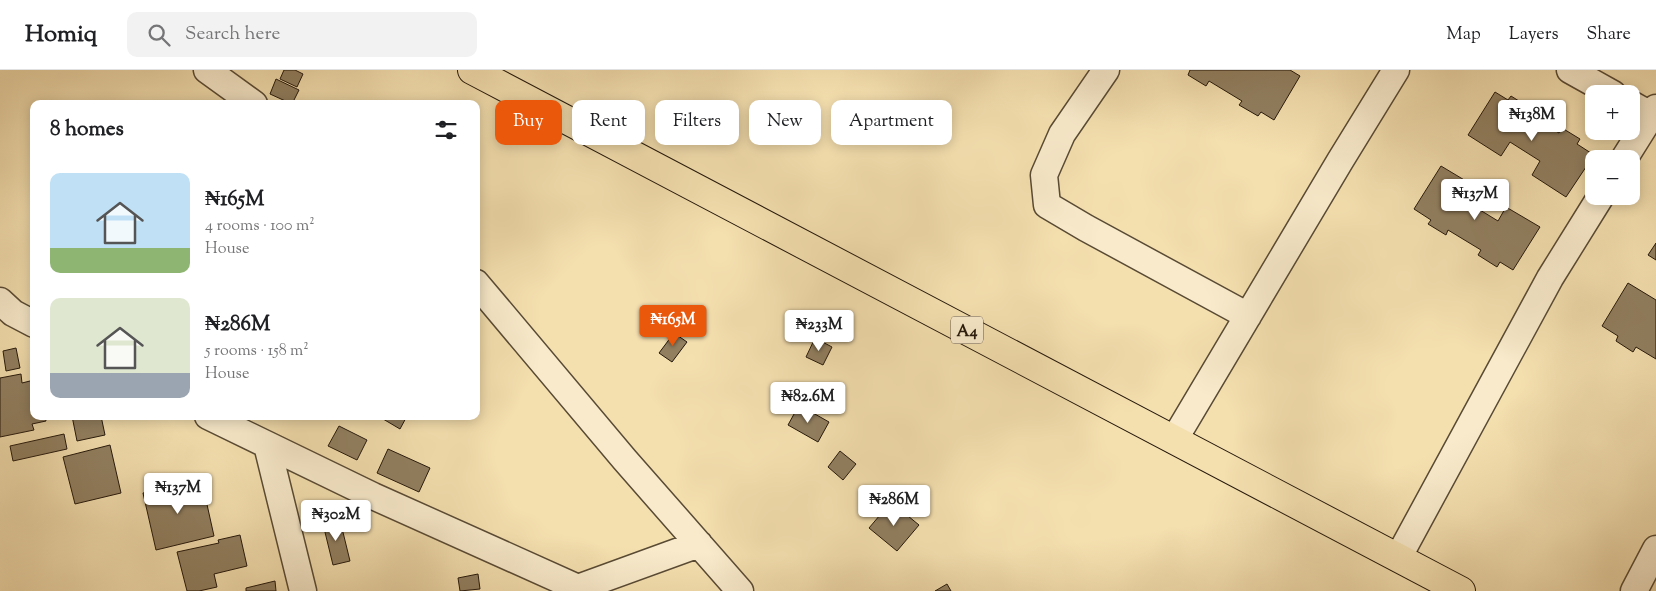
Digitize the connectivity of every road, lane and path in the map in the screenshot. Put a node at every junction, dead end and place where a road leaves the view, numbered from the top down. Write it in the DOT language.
graph roads {
  1 [pos="207,70"];
  2 [pos="472,70"];
  3 [pos="1106,70"];
  4 [pos="1396,70"];
  5 [pos="1570,70"];
  6 [pos="1597,85"];
  7 [pos="248,100"];
  8 [pos="1649,111"];
  9 [pos="1629,150"];
  10 [pos="1595,205"];
  11 [pos="480,288"];
  12 [pos="0,301"];
  13 [pos="1248,316"];
  14 [pos="30,322"];
  15 [pos="216,420"];
  16 [pos="1174,440"];
  17 [pos="267,445"];
  18 [pos="699,544"];
  19 [pos="1656,549"];
  20 [pos="1398,558"];
  21 [pos="303,591"];
  22 [pos="740,591"];
  23 [pos="1462,591"];
  24 [pos="1634,591"];
  1 -- 7 [label="street"];
  2 -- 16 [label="highway, A4"];
  3 -- 13 [label="street"];
  4 -- 13 [label="street"];
  5 -- 6 [label="street"];
  8 -- 9 [label="street"];
  10 -- 20 [label="street"];
  11 -- 18 [label="street"];
  12 -- 14 [label="street"];
  13 -- 16 [label="street"];
  15 -- 17 [label="street"];
  16 -- 20 [label="highway, A4"];
  17 -- 18 [label="street"];
  17 -- 21 [label="street"];
  18 -- 22 [label="street"];
  19 -- 24 [label="street"];
  20 -- 23 [label="highway, A4"];
}
